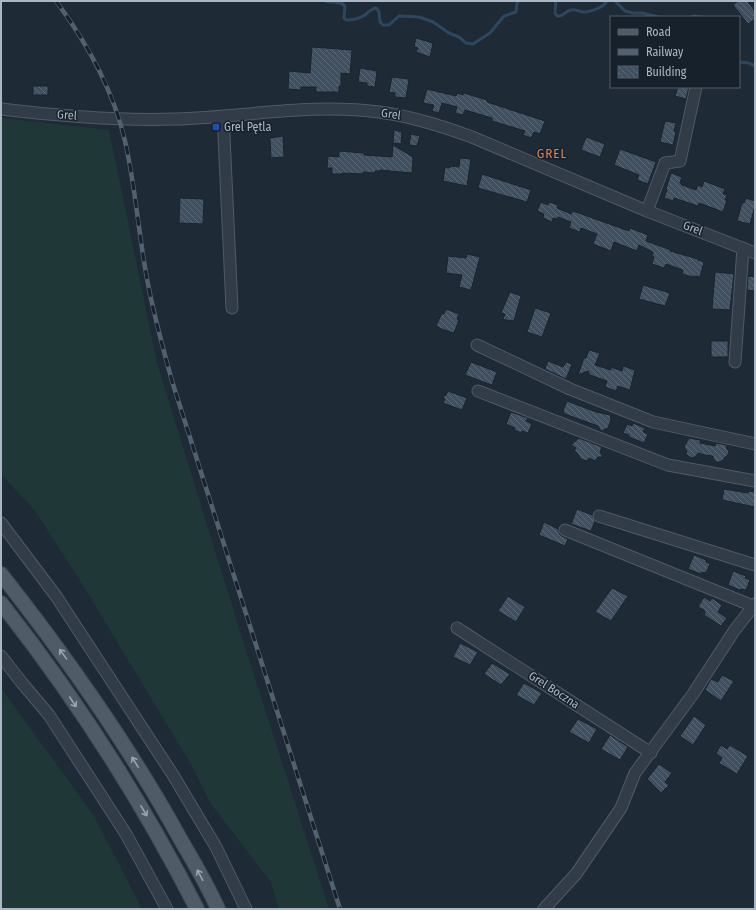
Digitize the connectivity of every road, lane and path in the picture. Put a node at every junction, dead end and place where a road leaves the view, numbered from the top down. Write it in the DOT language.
graph roads {
  1 [pos="696,88"];
  2 [pos="1,109"];
  3 [pos="224,117"];
  4 [pos="647,211"];
  5 [pos="743,248"];
  6 [pos="755,252"];
  7 [pos="232,308"];
  8 [pos="477,346"];
  9 [pos="735,362"];
  10 [pos="478,391"];
  11 [pos="755,444"];
  12 [pos="755,481"];
  13 [pos="599,516"];
  14 [pos="1,523"];
  15 [pos="565,530"];
  16 [pos="755,565"];
  17 [pos="1,574"];
  18 [pos="1,603"];
  19 [pos="754,605"];
  20 [pos="457,628"];
  21 [pos="1,656"];
  22 [pos="650,753"];
  23 [pos="167,909"];
  24 [pos="197,909"];
  25 [pos="218,909"];
  26 [pos="246,909"];
  27 [pos="544,909"];
  1 -- 4 [label="street"];
  2 -- 3 [label="street, Grel"];
  3 -- 4 [label="street, Grel"];
  3 -- 7 [label="street"];
  4 -- 5 [label="street, Grel"];
  5 -- 6 [label="street, Grel"];
  5 -- 9 [label="street"];
  8 -- 11 [label="street"];
  10 -- 12 [label="street"];
  13 -- 16 [label="street"];
  14 -- 26 [label="street"];
  15 -- 19 [label="street"];
  25 -- 17 [label="main road, one-way"];
  18 -- 24 [label="main road, one-way"];
  19 -- 22 [label="street"];
  20 -- 22 [label="street, Grel Boczna"];
  21 -- 23 [label="street"];
  22 -- 27 [label="street"];
}
